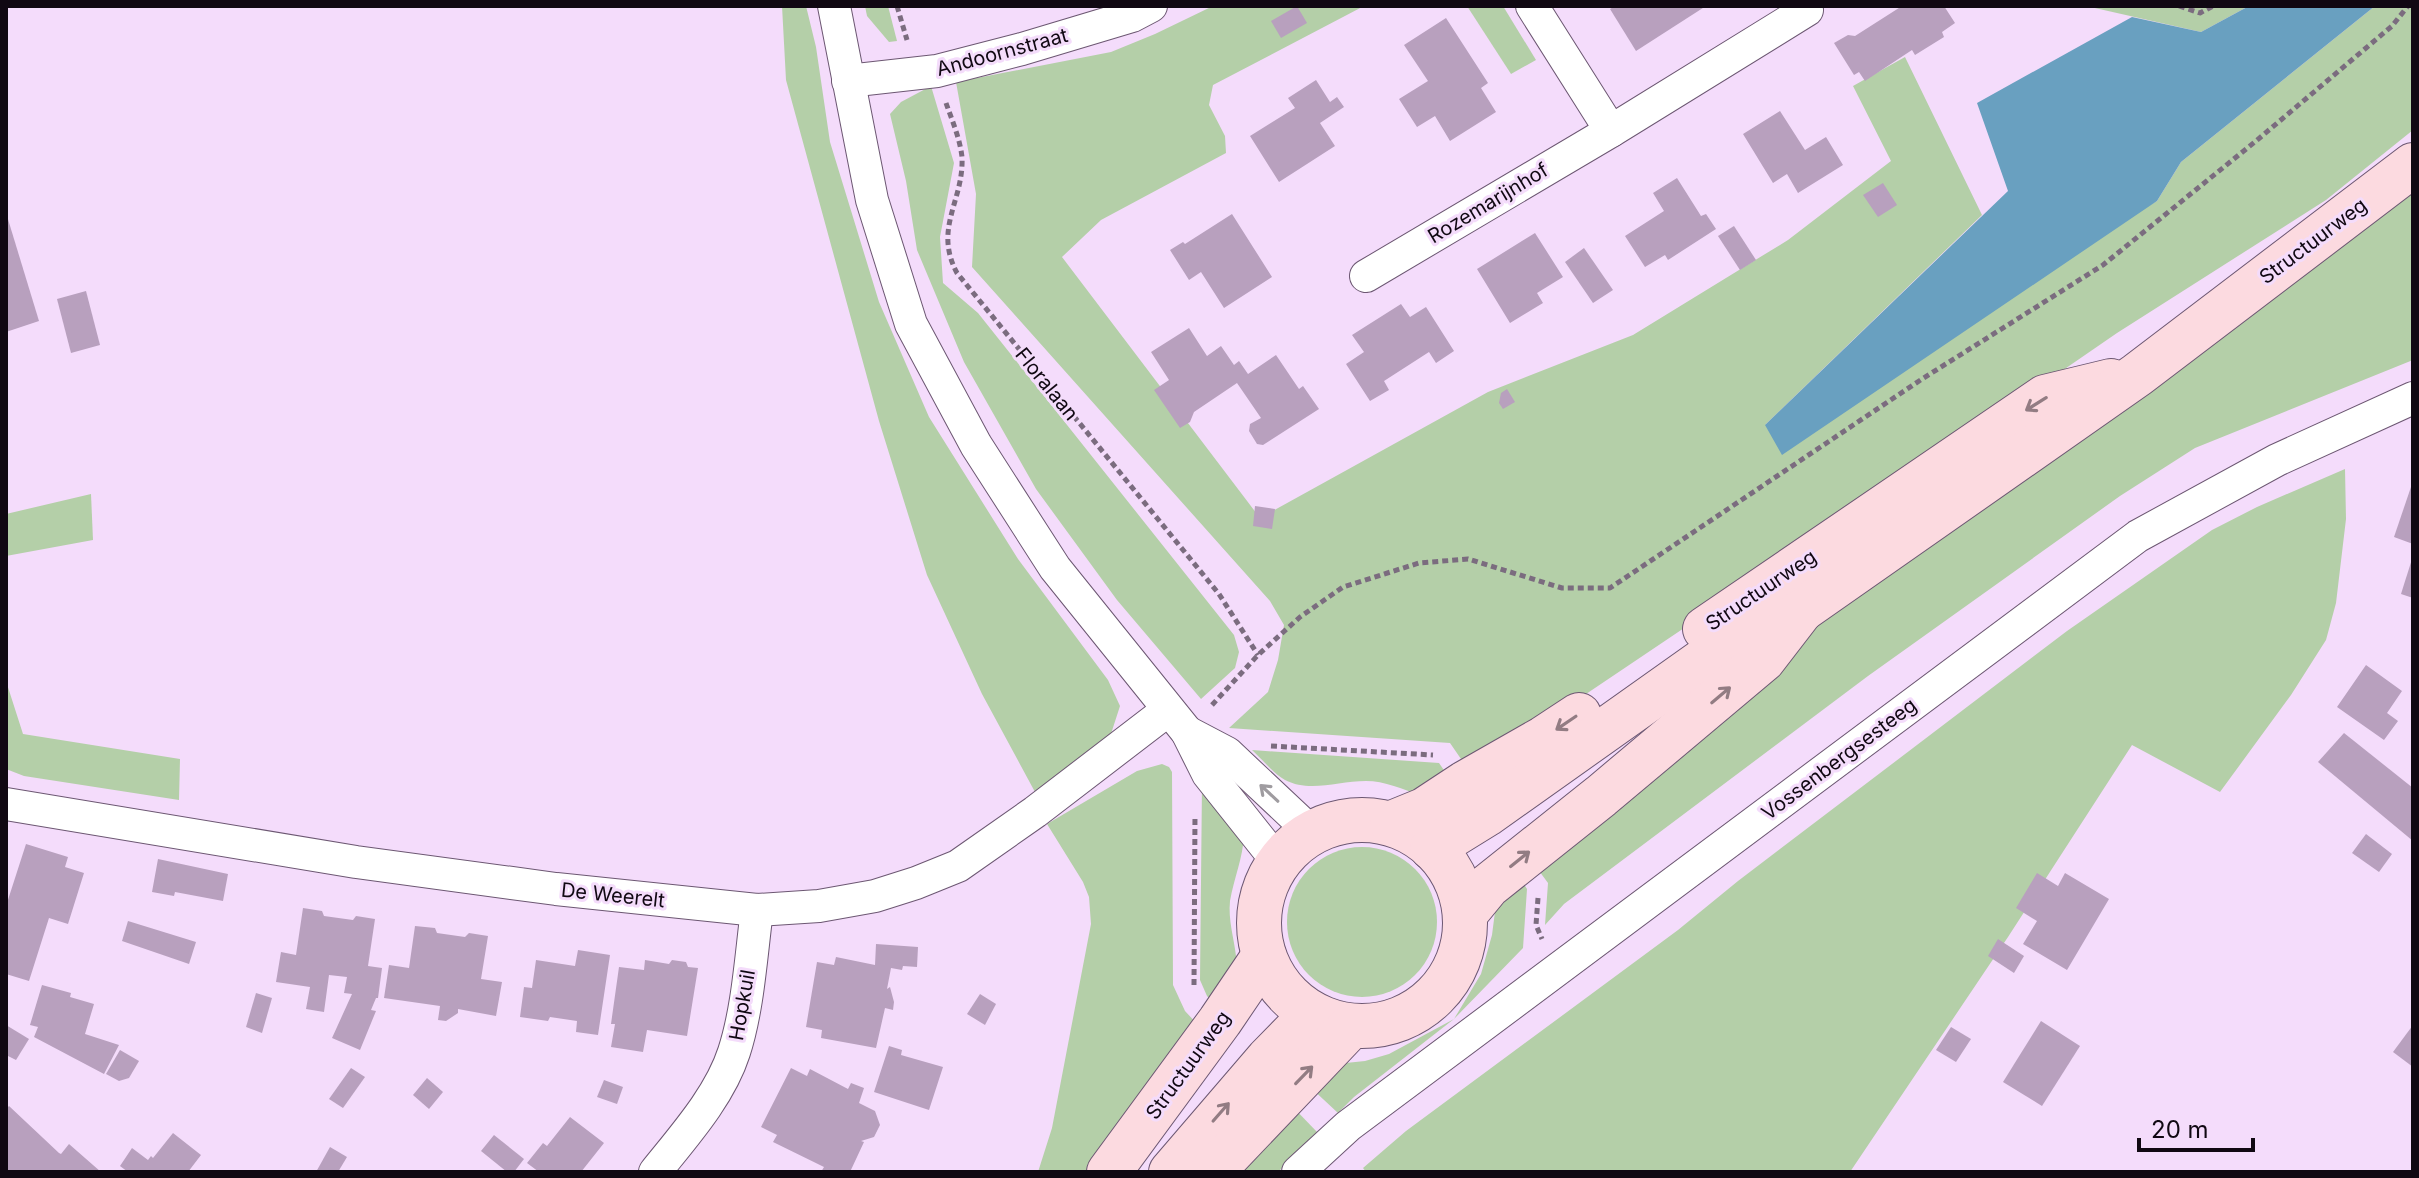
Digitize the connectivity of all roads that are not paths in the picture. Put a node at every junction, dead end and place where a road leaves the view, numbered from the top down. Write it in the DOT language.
graph roads {
  1 [pos="834,6"];
  2 [pos="1151,6"];
  3 [pos="1532,6"];
  4 [pos="1807,10"];
  5 [pos="848,81"];
  6 [pos="1611,131"];
  7 [pos="2413,165"];
  8 [pos="1366,276"];
  9 [pos="2137,375"];
  10 [pos="2413,398"];
  11 [pos="1803,609"];
  12 [pos="1178,721"];
  13 [pos="6,804"];
  14 [pos="1392,823"];
  15 [pos="1311,832"];
  16 [pos="1432,848"];
  17 [pos="1278,862"];
  18 [pos="757,910"];
  19 [pos="1465,914"];
  20 [pos="1264,956"];
  21 [pos="1332,1020"];
  22 [pos="655,1172"];
  23 [pos="1109,1172"];
  24 [pos="1171,1172"];
  25 [pos="1212,1172"];
  26 [pos="1298,1172"];
  1 -- 5 [label="street"];
  2 -- 5 [label="street, Andoornstraat"];
  3 -- 6 [label="street"];
  4 -- 6 [label="street, Rozemarijnhof"];
  5 -- 12 [label="street"];
  6 -- 8 [label="street, Rozemarijnhof"];
  7 -- 9 [label="main road, Structuurweg"];
  9 -- 11 [label="main road, Structuurweg"];
  9 -- 14 [label="main road, Structuurweg, one-way"];
  10 -- 26 [label="street, Vossenbergsesteeg"];
  11 -- 16 [label="main road, Structuurweg"];
  19 -- 11 [label="main road, Structuurweg, one-way"];
  15 -- 12 [label="street, one-way"];
  12 -- 17 [label="street"];
  12 -- 18 [label="street, De Weerelt"];
  13 -- 18 [label="street, De Weerelt"];
  14 -- 15 [label="main road"];
  14 -- 16 [label="main road"];
  15 -- 17 [label="main road"];
  16 -- 19 [label="main road"];
  17 -- 20 [label="main road"];
  18 -- 22 [label="street, Hopkuil"];
  19 -- 21 [label="main road"];
  20 -- 21 [label="main road"];
  20 -- 23 [label="main road, Structuurweg"];
  24 -- 21 [label="main road, one-way"];
  25 -- 21 [label="main road, one-way"];
}
